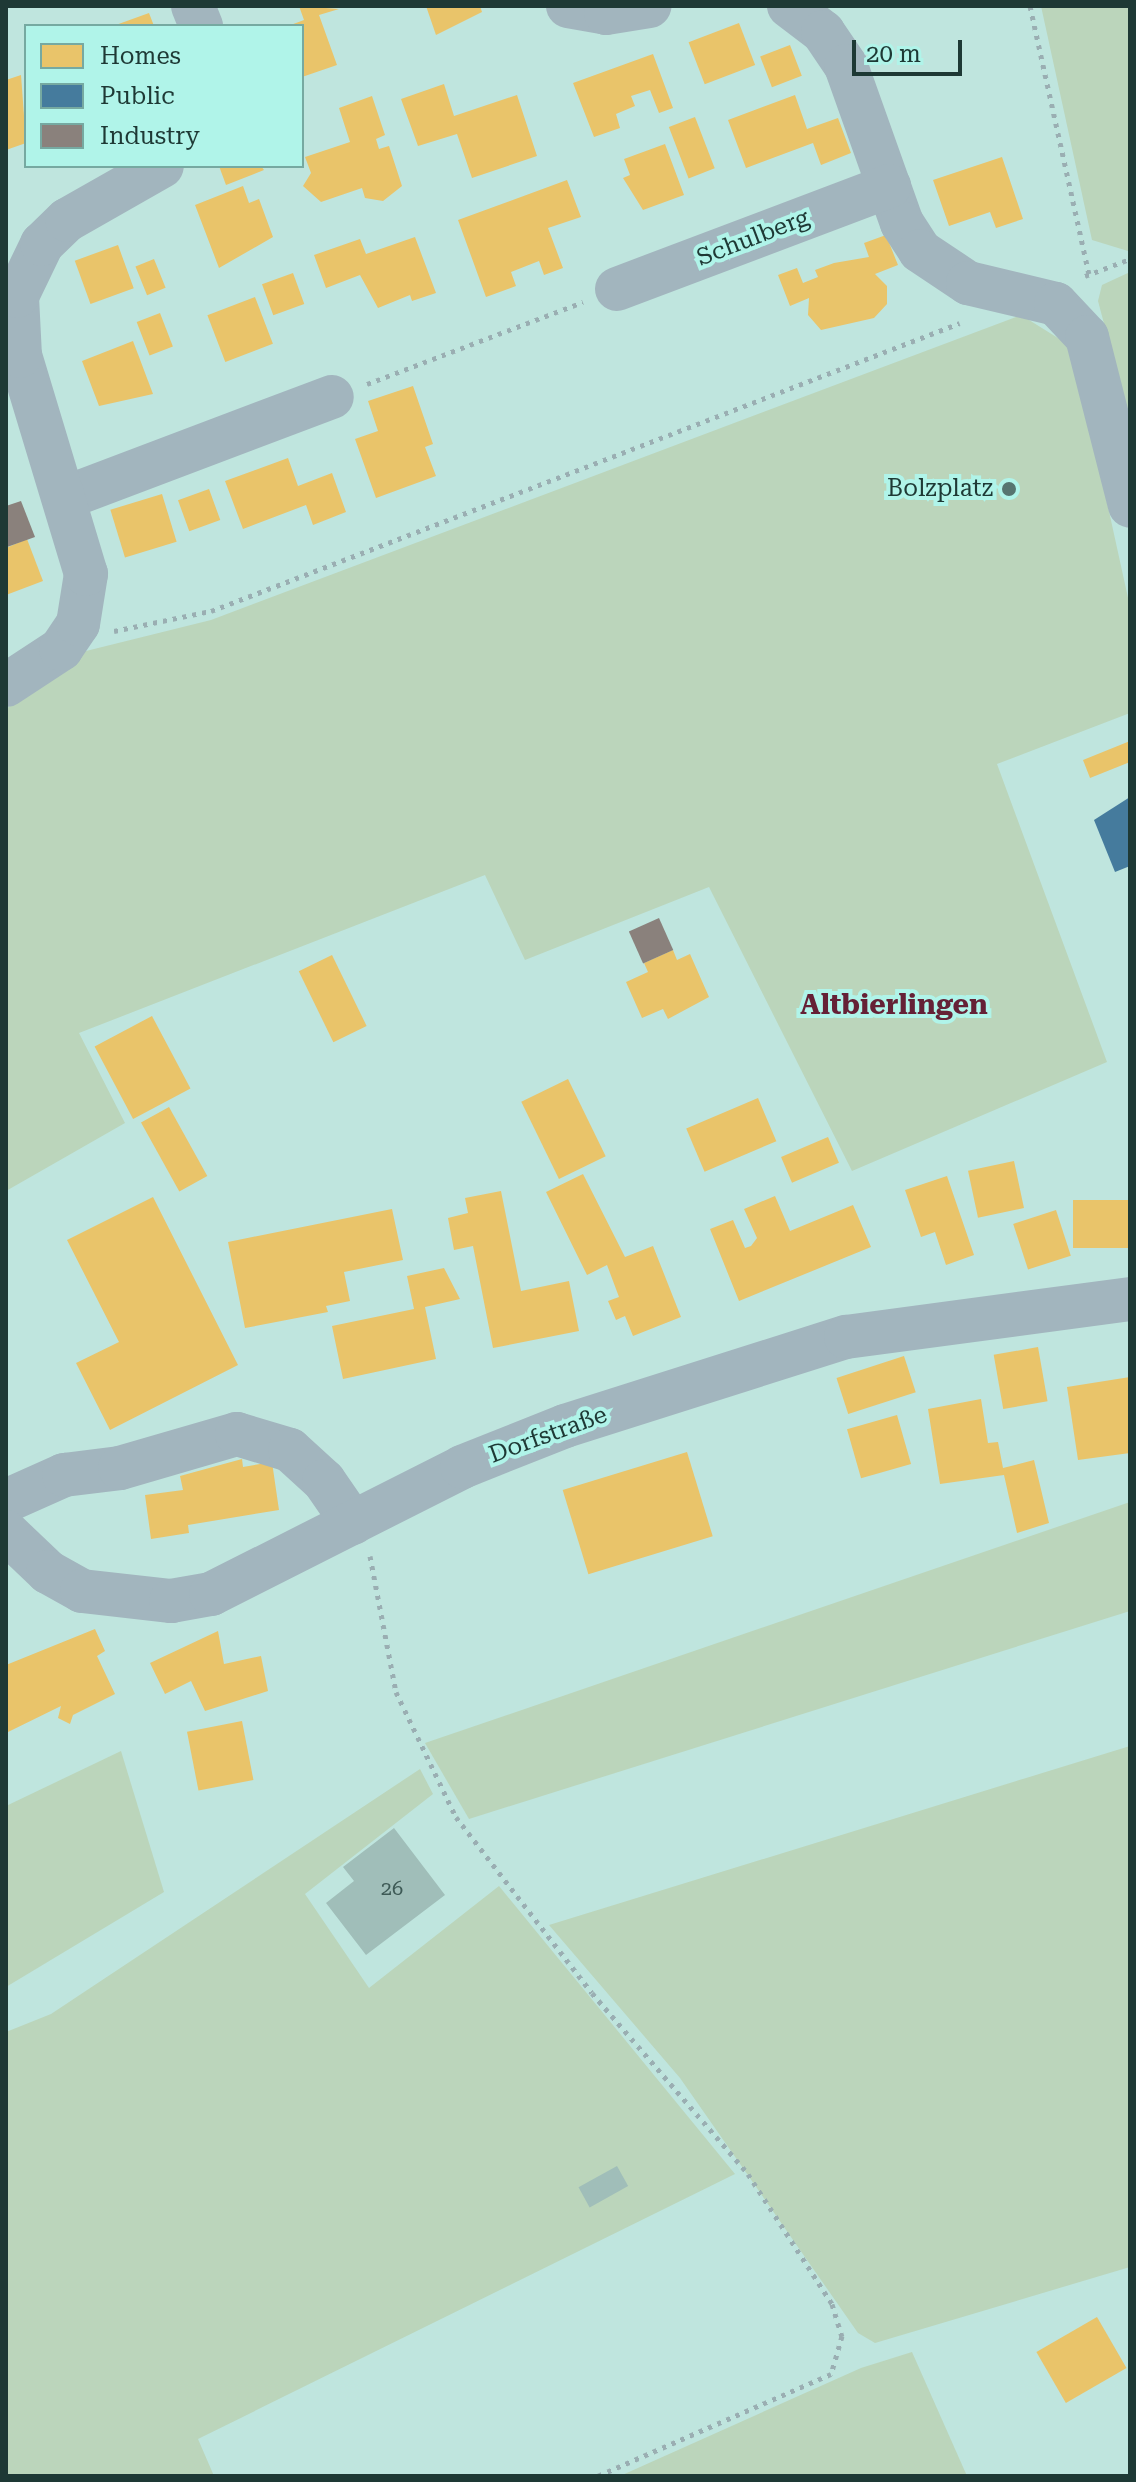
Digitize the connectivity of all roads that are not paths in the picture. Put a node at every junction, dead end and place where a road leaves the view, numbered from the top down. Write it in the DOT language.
graph roads {
  1 [pos="568,6"];
  2 [pos="649,6"];
  3 [pos="789,6"];
  4 [pos="158,168"];
  5 [pos="889,186"];
  6 [pos="617,289"];
  7 [pos="332,397"];
  8 [pos="67,497"];
  9 [pos="1130,506"];
  10 [pos="6,685"];
  11 [pos="1130,1299"];
  12 [pos="6,1501"];
  13 [pos="353,1523"];
  14 [pos="6,1532"];
  1 -- 2 [label="street"];
  3 -- 5 [label="street"];
  4 -- 8 [label="street"];
  5 -- 6 [label="street, Schulberg"];
  5 -- 9 [label="street"];
  7 -- 8 [label="street"];
  8 -- 10 [label="street"];
  11 -- 13 [label="street, Dorfstraße"];
  12 -- 13 [label="street"];
  13 -- 14 [label="street, Dorfstraße"];
}
